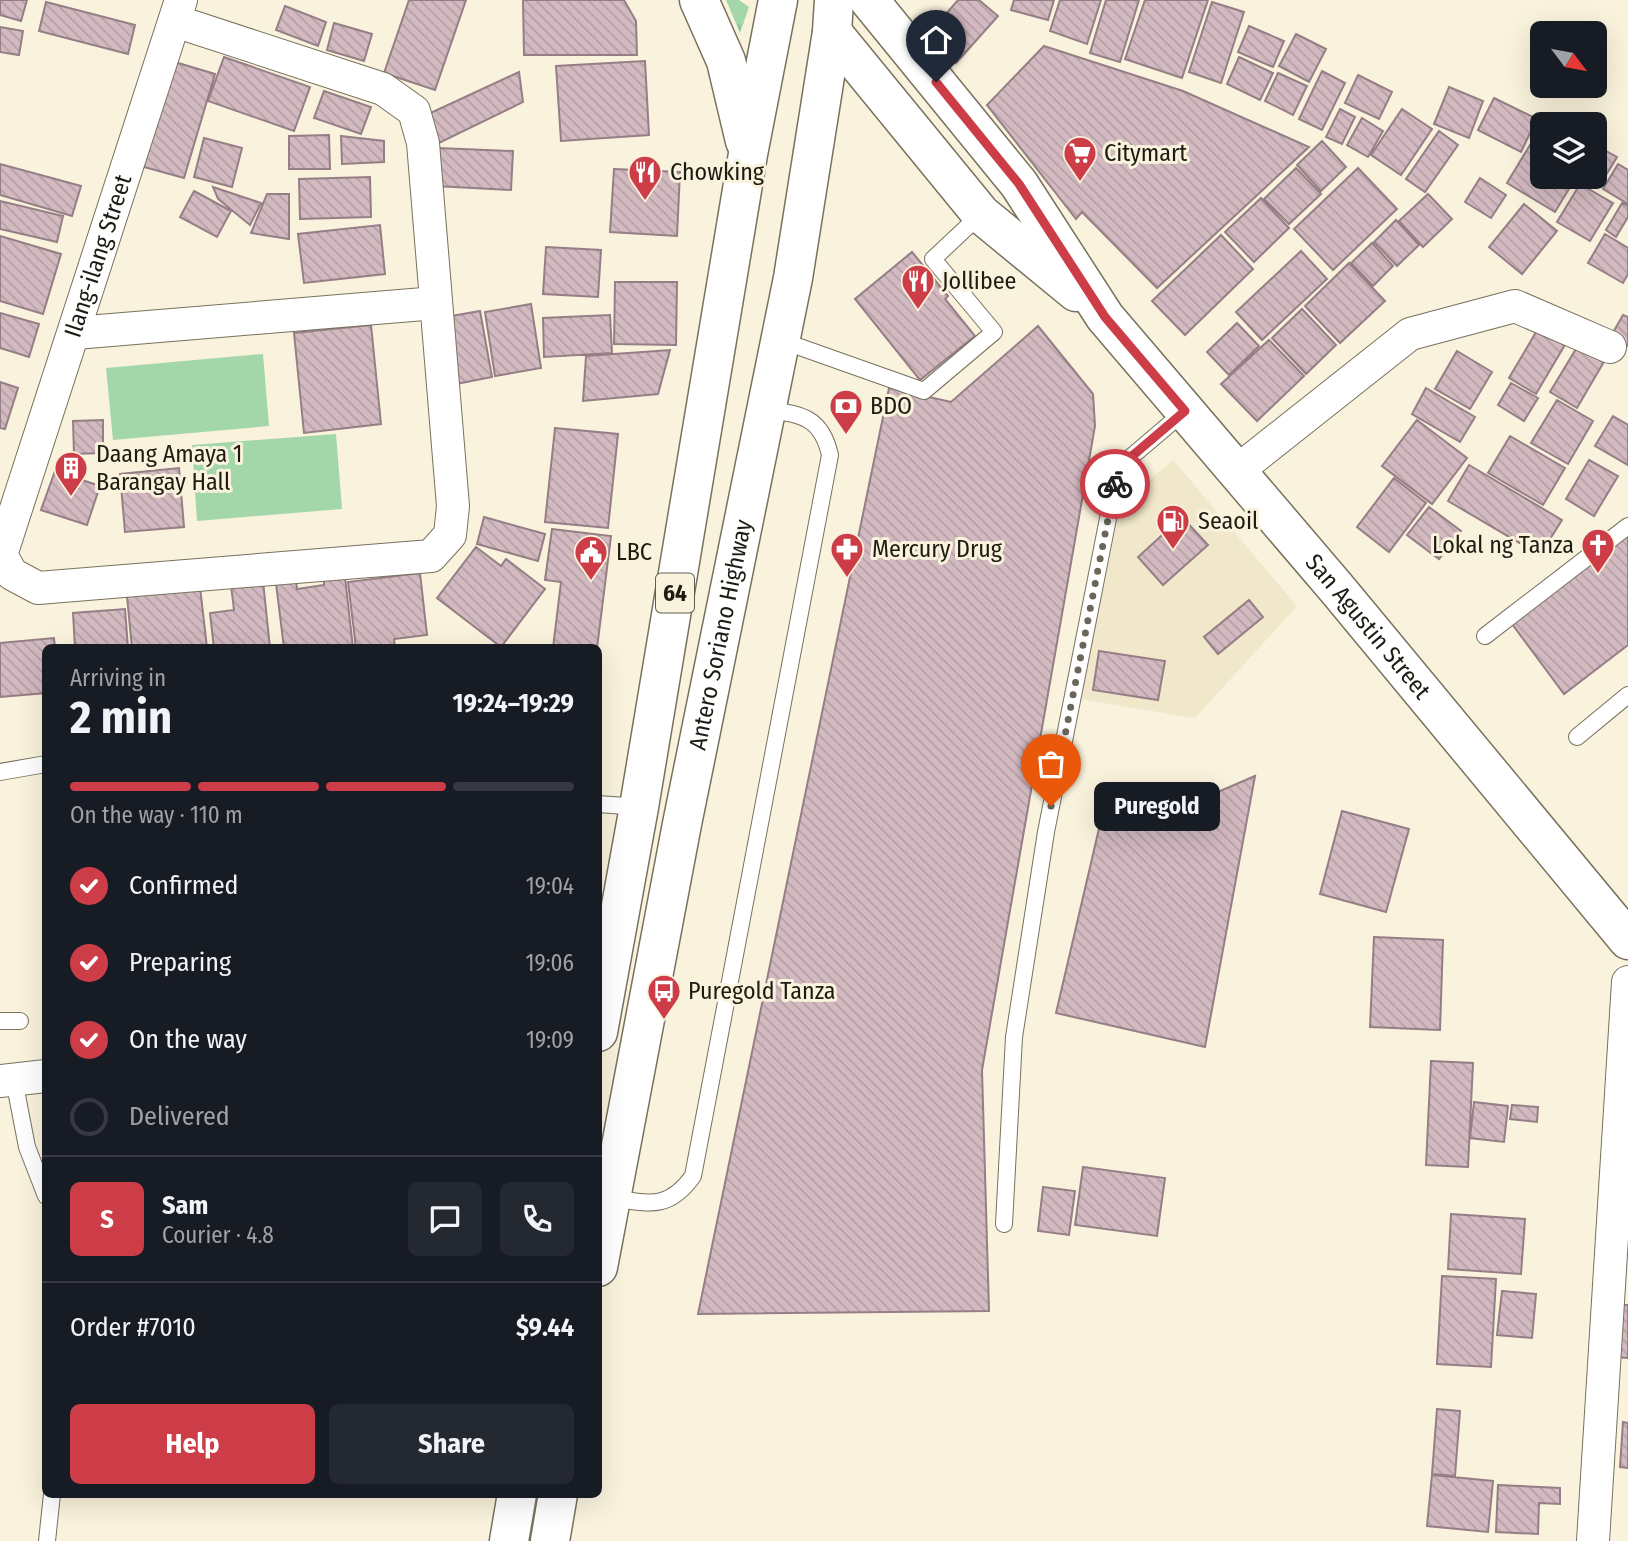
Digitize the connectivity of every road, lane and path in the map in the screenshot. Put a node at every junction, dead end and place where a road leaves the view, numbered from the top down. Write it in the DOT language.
graph roads {
  1 [pos="699,0"];
  2 [pos="778,0"];
  3 [pos="794,0"];
  4 [pos="869,0"];
  5 [pos="178,10"];
  6 [pos="833,16"];
  7 [pos="748,154"];
  8 [pos="981,214"];
  9 [pos="436,303"];
  10 [pos="1105,317"];
  11 [pos="75,333"];
  12 [pos="780,340"];
  13 [pos="1610,347"];
  14 [pos="766,409"];
  15 [pos="1185,411"];
  16 [pos="1237,471"];
  17 [pos="9,508"];
  18 [pos="1628,526"];
  19 [pos="1485,636"];
  20 [pos="1628,695"];
  21 [pos="1577,737"];
  22 [pos="42,765"];
  23 [pos="0,772"];
  24 [pos="602,804"];
  25 [pos="639,807"];
  26 [pos="1628,940"];
  27 [pos="1628,982"];
  28 [pos="602,1007"];
  29 [pos="646,1012"];
  30 [pos="602,1018"];
  31 [pos="0,1021"];
  32 [pos="20,1021"];
  33 [pos="42,1077"];
  34 [pos="7,1081"];
  35 [pos="42,1186"];
  36 [pos="604,1198"];
  37 [pos="602,1221"];
  38 [pos="1004,1224"];
  39 [pos="52,1498"];
  40 [pos="516,1498"];
  41 [pos="557,1498"];
  42 [pos="47,1541"];
  43 [pos="509,1541"];
  44 [pos="550,1541"];
  45 [pos="1593,1541"];
  1 -- 7 [label="main road"];
  2 -- 7 [label="main road, Antero Soriano Highway / 64"];
  3 -- 6 [label="main road, San Agustin Street"];
  4 -- 10 [label="main road, San Agustin Street"];
  5 -- 9 [label="street"];
  5 -- 11 [label="street, Ilang-ilang Street"];
  6 -- 8 [label="main road, San Agustin Street"];
  6 -- 12 [label="main road, Antero Soriano Highway / 64"];
  7 -- 25 [label="main road, Antero Soriano Highway / 64"];
  8 -- 10 [label="main road, San Agustin Street"];
  8 -- 12 [label="lane"];
  9 -- 11 [label="street"];
  9 -- 17 [label="street, Ilang-ilang Street"];
  10 -- 15 [label="main road, San Agustin Street"];
  11 -- 17 [label="street, Ilang-ilang Street"];
  12 -- 14 [label="main road, Antero Soriano Highway / 64"];
  13 -- 16 [label="street"];
  14 -- 29 [label="main road, Antero Soriano Highway / 64"];
  14 -- 36 [label="lane"];
  15 -- 16 [label="main road, San Agustin Street"];
  15 -- 38 [label="lane"];
  16 -- 26 [label="main road, San Agustin Street"];
  18 -- 19 [label="lane"];
  20 -- 21 [label="lane"];
  22 -- 23 [label="lane"];
  24 -- 25 [label="lane"];
  25 -- 28 [label="main road, Antero Soriano Highway / 64"];
  27 -- 45 [label="street"];
  29 -- 30 [label="street"];
  29 -- 36 [label="main road, Antero Soriano Highway / 64"];
  31 -- 32 [label="lane"];
  33 -- 34 [label="street"];
  34 -- 35 [label="lane"];
  36 -- 37 [label="main road, Antero Soriano Highway / 64"];
  39 -- 42 [label="lane"];
  40 -- 43 [label="main road"];
  41 -- 44 [label="main road"];
}
